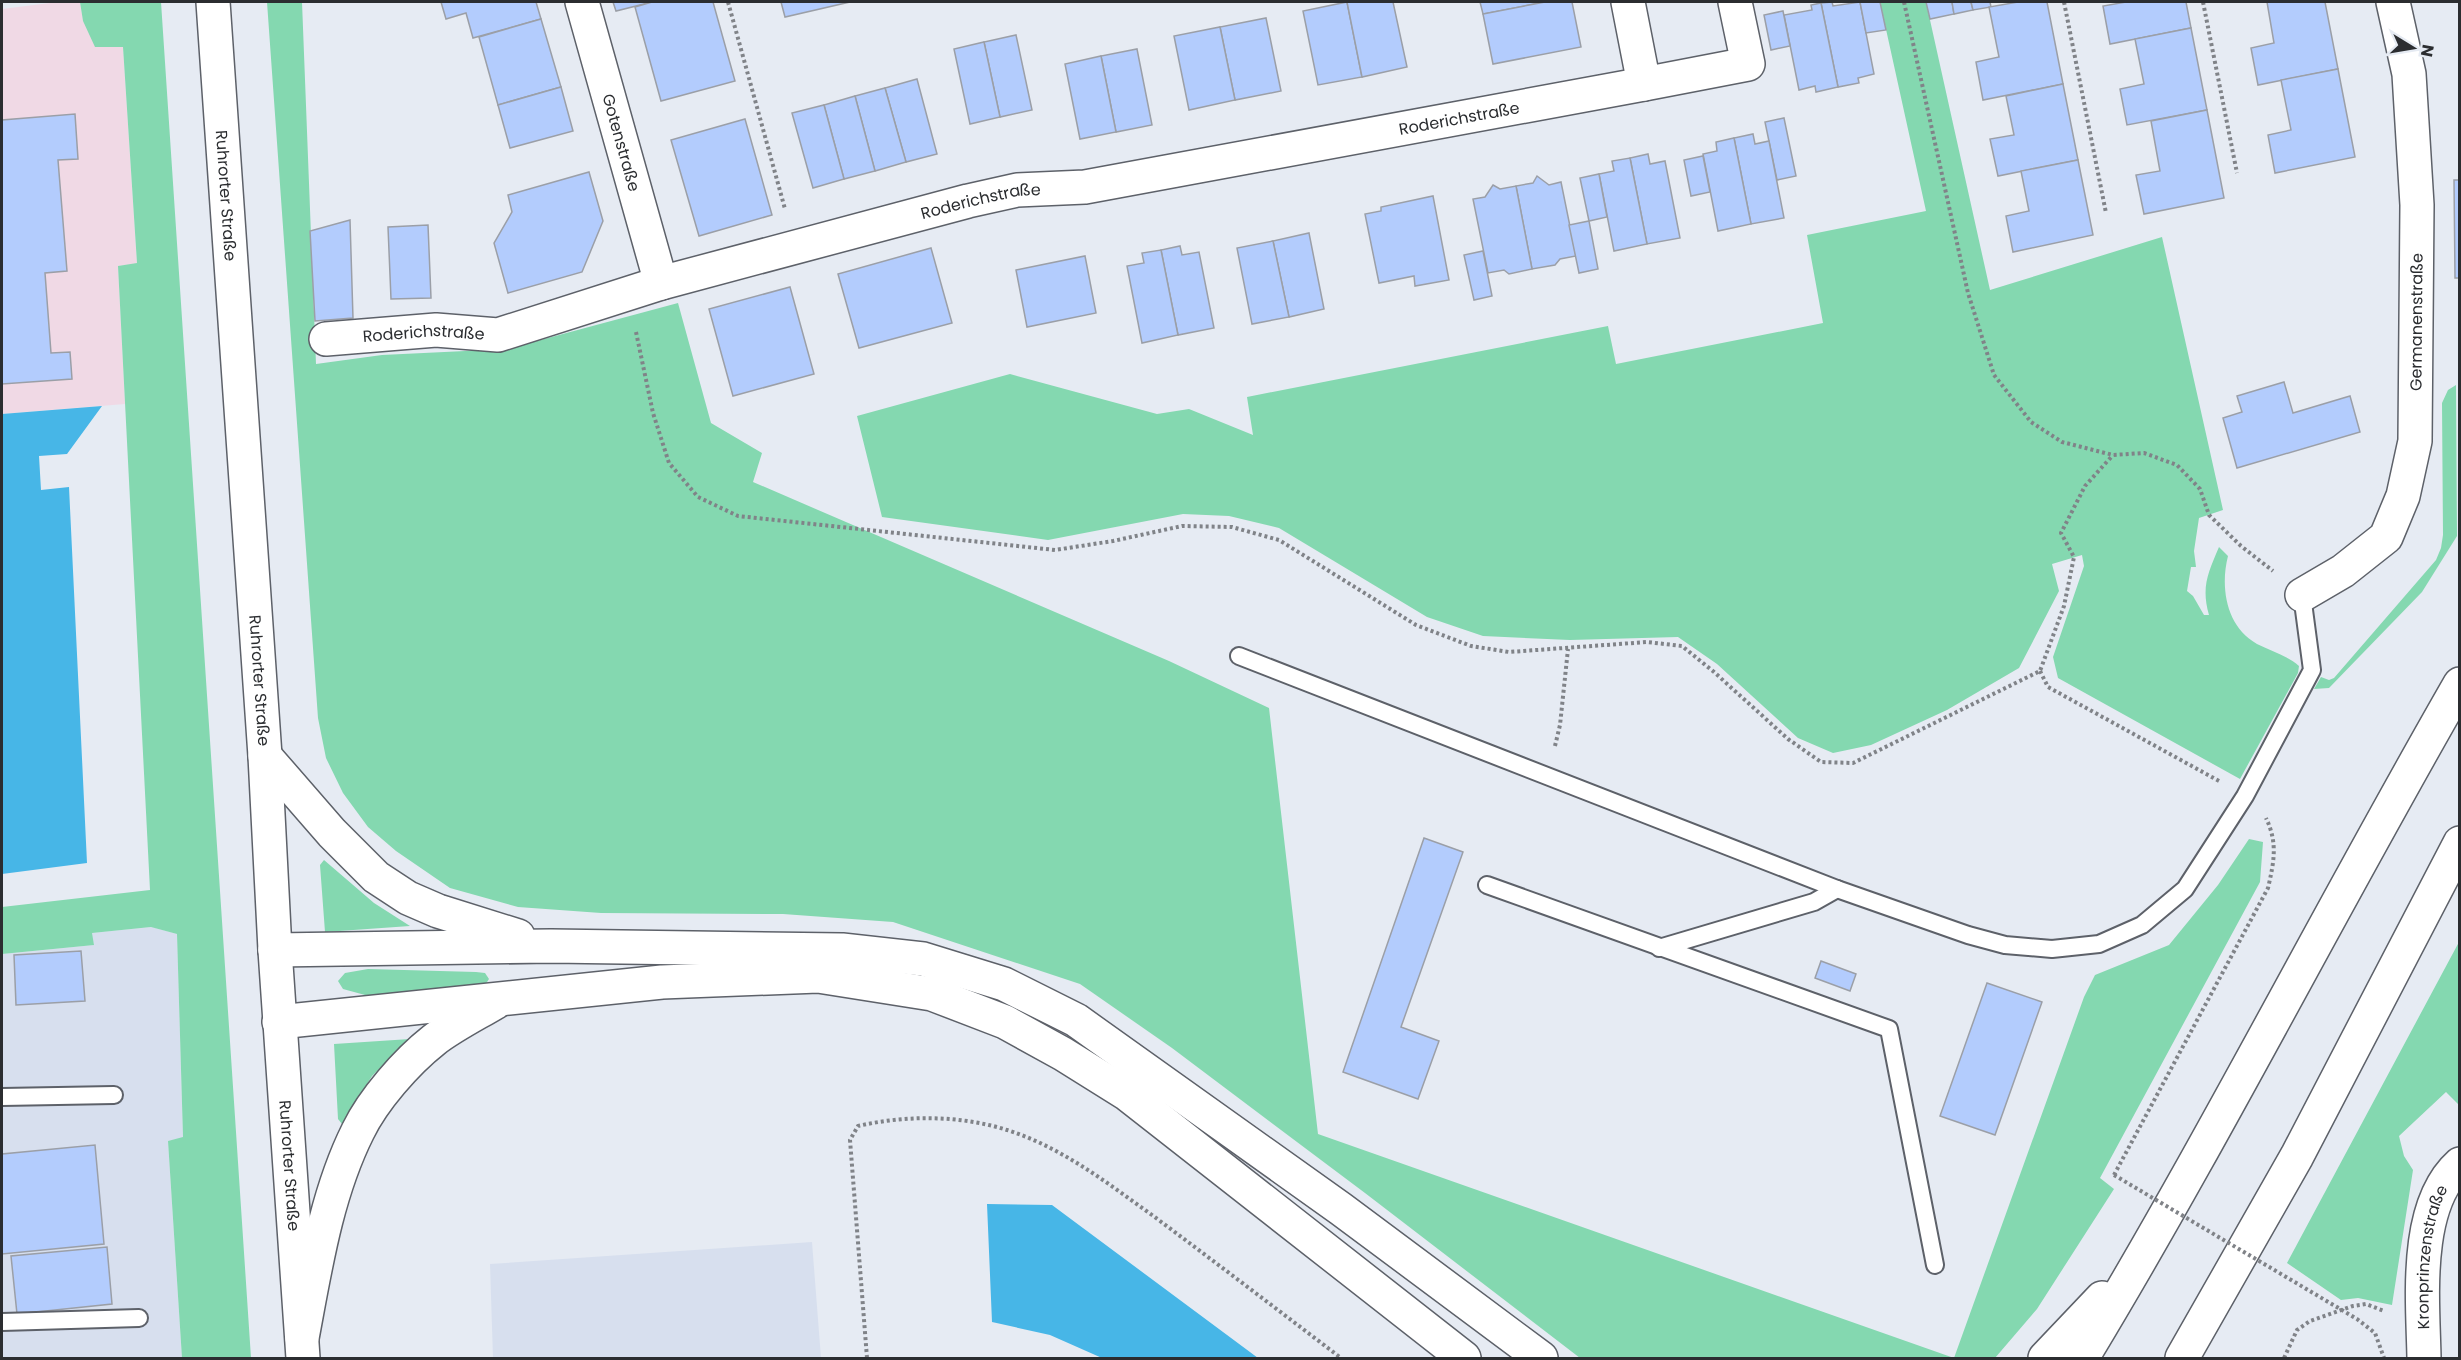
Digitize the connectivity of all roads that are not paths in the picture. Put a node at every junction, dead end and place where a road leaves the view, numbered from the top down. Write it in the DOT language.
graph roads {
  1 [pos="213,2"];
  2 [pos="582,2"];
  3 [pos="1628,2"];
  4 [pos="1735,2"];
  5 [pos="2393,2"];
  6 [pos="1644,84"];
  7 [pos="661,283"];
  8 [pos="326,339"];
  9 [pos="2302,595"];
  10 [pos="1239,656"];
  11 [pos="2460,684"];
  12 [pos="265,756"];
  13 [pos="2460,843"];
  14 [pos="1487,885"];
  15 [pos="1837,889"];
  16 [pos="551,946"];
  17 [pos="1659,948"];
  18 [pos="274,950"];
  19 [pos="502,998"];
  20 [pos="279,1022"];
  21 [pos="114,1095"];
  22 [pos="2,1097"];
  23 [pos="2460,1164"];
  24 [pos="2146,1250"];
  25 [pos="1935,1265"];
  26 [pos="139,1318"];
  27 [pos="2,1322"];
  28 [pos="302,1348"];
  29 [pos="1464,1359"];
  30 [pos="1541,1359"];
  31 [pos="2045,1359"];
  32 [pos="2082,1359"];
  33 [pos="2182,1359"];
  34 [pos="2424,1359"];
  1 -- 12 [label="main road, Ruhrorter Straße"];
  2 -- 7 [label="main road, Gotenstraße"];
  3 -- 6 [label="main road"];
  4 -- 6 [label="main road, Roderichstraße"];
  5 -- 9 [label="main road, Germanenstraße"];
  6 -- 7 [label="main road, Roderichstraße"];
  7 -- 8 [label="main road, Roderichstraße"];
  9 -- 15 [label="lane"];
  10 -- 15 [label="lane"];
  11 -- 24 [label="main road"];
  12 -- 16 [label="main road"];
  12 -- 18 [label="main road, Ruhrorter Straße"];
  13 -- 33 [label="main road"];
  14 -- 17 [label="lane"];
  15 -- 17 [label="lane"];
  16 -- 18 [label="main road"];
  16 -- 30 [label="main road"];
  17 -- 25 [label="lane"];
  18 -- 20 [label="main road, Ruhrorter Straße"];
  19 -- 20 [label="main road"];
  19 -- 28 [label="main road"];
  19 -- 29 [label="main road"];
  20 -- 28 [label="main road, Ruhrorter Straße"];
  21 -- 22 [label="lane"];
  23 -- 34 [label="main road, Kronprinzenstraße"];
  24 -- 31 [label="main road"];
  24 -- 32 [label="main road"];
  26 -- 27 [label="lane"];
}
